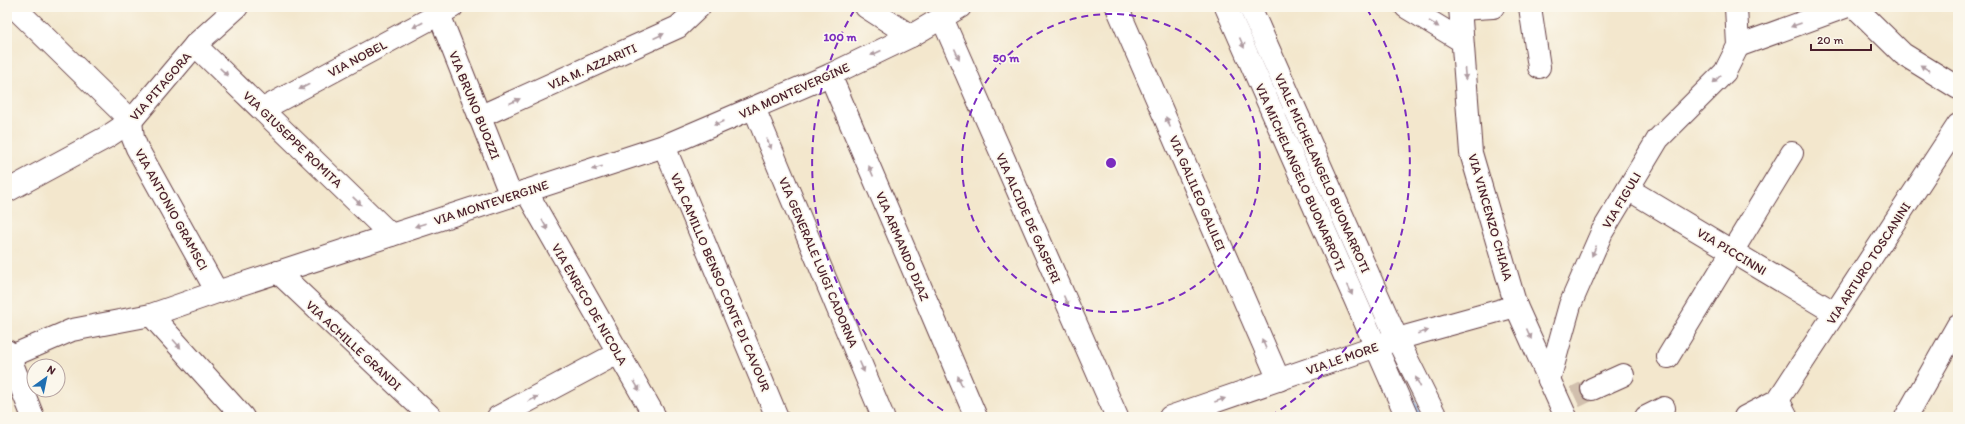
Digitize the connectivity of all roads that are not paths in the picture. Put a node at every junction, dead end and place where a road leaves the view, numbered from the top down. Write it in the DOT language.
graph roads {
  1 [pos="14,7"];
  2 [pos="699,7"];
  3 [pos="866,7"];
  4 [pos="960,7"];
  5 [pos="1226,7"];
  6 [pos="1250,7"];
  7 [pos="1406,7"];
  8 [pos="1493,7"];
  9 [pos="1530,7"];
  10 [pos="1736,7"];
  11 [pos="1845,7"];
  12 [pos="1855,7"];
  13 [pos="1460,8"];
  14 [pos="1125,9"];
  15 [pos="446,10"];
  16 [pos="223,11"];
  17 [pos="942,18"];
  18 [pos="911,36"];
  19 [pos="1462,42"];
  20 [pos="196,44"];
  21 [pos="1738,46"];
  22 [pos="1539,67"];
  23 [pos="830,75"];
  24 [pos="1958,88"];
  25 [pos="754,108"];
  26 [pos="262,109"];
  27 [pos="479,117"];
  28 [pos="131,120"];
  29 [pos="1958,125"];
  30 [pos="664,146"];
  31 [pos="1792,153"];
  32 [pos="1628,189"];
  33 [pos="7,191"];
  34 [pos="518,193"];
  35 [pos="391,234"];
  36 [pos="1732,252"];
  37 [pos="278,272"];
  38 [pos="217,292"];
  39 [pos="1516,306"];
  40 [pos="1835,313"];
  41 [pos="151,315"];
  42 [pos="1957,327"];
  43 [pos="1397,339"];
  44 [pos="1375,347"];
  45 [pos="618,353"];
  46 [pos="8,355"];
  47 [pos="1668,357"];
  48 [pos="1623,375"];
  49 [pos="1279,380"];
  50 [pos="1549,380"];
  51 [pos="1573,402"];
  52 [pos="1782,409"];
  53 [pos="33,417"];
  54 [pos="243,417"];
  55 [pos="431,417"];
  56 [pos="498,417"];
  57 [pos="655,417"];
  58 [pos="777,417"];
  59 [pos="883,417"];
  60 [pos="976,417"];
  61 [pos="1117,417"];
  62 [pos="1170,417"];
  63 [pos="1407,417"];
  64 [pos="1436,417"];
  65 [pos="1746,417"];
  66 [pos="1906,417"];
  1 -- 28 [label="street"];
  27 -- 2 [label="street, VIA M. AZZARITI, one-way"];
  3 -- 18 [label="street"];
  4 -- 17 [label="street, VIA MONTEVERGINE"];
  5 -- 44 [label="street, VIA MICHELANGELO BUONARROTI, one-way"];
  6 -- 43 [label="street, VIALE MICHELANGELO BUONARROTI"];
  7 -- 19 [label="street, one-way"];
  8 -- 13 [label="street"];
  9 -- 22 [label="street"];
  10 -- 21 [label="street"];
  11 -- 21 [label="street, one-way"];
  24 -- 12 [label="street, one-way"];
  13 -- 19 [label="street, VIA VINCENZO CHIAIA"];
  49 -- 14 [label="street, VIA GALILEO GALILEI, one-way"];
  15 -- 26 [label="street, VIA NOBEL, one-way"];
  15 -- 27 [label="street, VIA BRUNO BUOZZI"];
  16 -- 20 [label="street, VIA PITAGORA"];
  17 -- 18 [label="street, VIA MONTEVERGINE"];
  17 -- 61 [label="street, VIA ALCIDE DE GASPERI, one-way"];
  18 -- 23 [label="street, VIA MONTEVERGINE, one-way"];
  19 -- 39 [label="street, VIA VINCENZO CHIAIA, one-way"];
  20 -- 26 [label="street, VIA GIUSEPPE ROMITA, one-way"];
  20 -- 28 [label="street, VIA PITAGORA"];
  21 -- 32 [label="street, VIA FIGULI, one-way"];
  23 -- 25 [label="street, VIA MONTEVERGINE"];
  60 -- 23 [label="street, VIA ARMANDO DIAZ, one-way"];
  25 -- 30 [label="street, VIA MONTEVERGINE, one-way"];
  25 -- 59 [label="street, VIA GENERALE LUIGI CADORNA, one-way"];
  26 -- 35 [label="street, VIA GIUSEPPE ROMITA, one-way"];
  27 -- 34 [label="street, VIA BRUNO BUOZZI"];
  28 -- 33 [label="street, VIA PITAGORA"];
  28 -- 38 [label="street, VIA ANTONIO GRAMSCI"];
  29 -- 40 [label="street, VIA ARTURO TOSCANINI"];
  30 -- 34 [label="street, VIA MONTEVERGINE, one-way"];
  30 -- 58 [label="street, VIA CAMILLO BENSO CONTE DI CAVOUR"];
  31 -- 36 [label="street"];
  32 -- 36 [label="street, VIA PICCINNI"];
  32 -- 50 [label="street, VIA FIGULI, one-way"];
  34 -- 35 [label="street, VIA MONTEVERGINE, one-way"];
  34 -- 45 [label="street, VIA ENRICO DE NICOLA, one-way"];
  35 -- 37 [label="street, VIA MONTEVERGINE"];
  36 -- 40 [label="street, VIA PICCINNI"];
  36 -- 47 [label="street"];
  37 -- 38 [label="street, VIA MONTEVERGINE"];
  37 -- 55 [label="street, VIA ACHILLE GRANDI"];
  38 -- 41 [label="street, VIA MONTEVERGINE"];
  43 -- 39 [label="street, VIA LE MORE, one-way"];
  39 -- 50 [label="street, VIA VINCENZO CHIAIA, one-way"];
  40 -- 52 [label="street, VIA ARTURO TOSCANINI"];
  41 -- 46 [label="street, VIA MONTEVERGINE"];
  41 -- 54 [label="street, one-way"];
  42 -- 66 [label="street"];
  43 -- 44 [label="street, VIA LE MORE"];
  64 -- 43 [label="street, VIALE MICHELANGELO BUONARROTI, one-way"];
  44 -- 49 [label="street, VIA LE MORE"];
  44 -- 63 [label="street, VIA MICHELANGELO BUONARROTI"];
  56 -- 45 [label="street, one-way"];
  45 -- 57 [label="street, VIA ENRICO DE NICOLA, one-way"];
  46 -- 53 [label="street"];
  48 -- 51 [label="street"];
  62 -- 49 [label="street, VIA LE MORE, one-way"];
  50 -- 51 [label="street, VIA VINCENZO CHIAIA"];
  52 -- 65 [label="street"];
}
